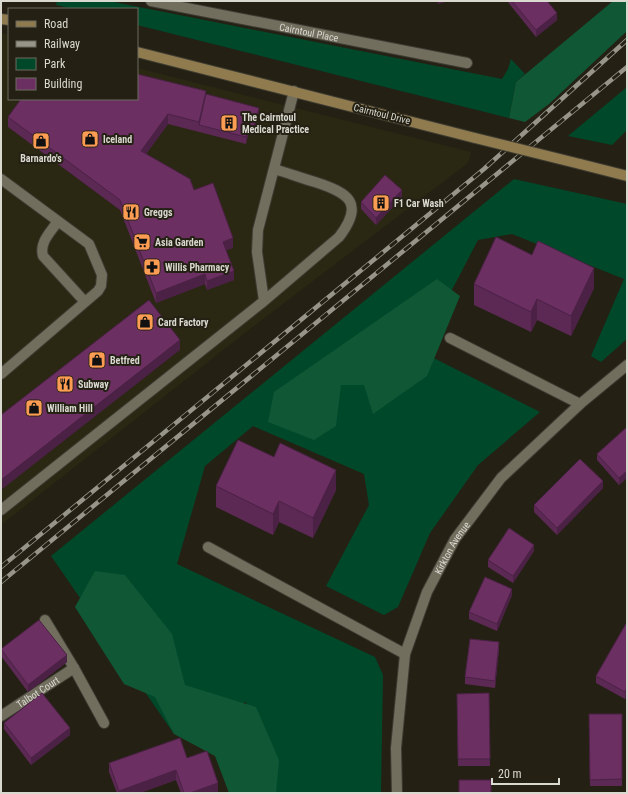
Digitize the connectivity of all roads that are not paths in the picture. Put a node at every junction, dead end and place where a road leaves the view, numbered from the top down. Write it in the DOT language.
graph roads {
  1 [pos="151,1"];
  2 [pos="138,52"];
  3 [pos="467,62"];
  4 [pos="294,91"];
  5 [pos="274,169"];
  6 [pos="627,176"];
  7 [pos="1,179"];
  8 [pos="58,221"];
  9 [pos="264,301"];
  10 [pos="85,302"];
  11 [pos="450,338"];
  12 [pos="627,365"];
  13 [pos="1,374"];
  14 [pos="580,404"];
  15 [pos="1,510"];
  16 [pos="208,547"];
  17 [pos="45,620"];
  18 [pos="405,654"];
  19 [pos="74,668"];
  20 [pos="1,716"];
  21 [pos="104,723"];
  22 [pos="397,793"];
  1 -- 3 [label="street, Cairntoul Place"];
  2 -- 4 [label="street, Cairntoul Drive"];
  4 -- 5 [label="street"];
  4 -- 6 [label="street, Cairntoul Drive, bridge"];
  5 -- 9 [label="street"];
  5 -- 9 [label="street"];
  7 -- 8 [label="street"];
  8 -- 10 [label="street"];
  8 -- 10 [label="street"];
  9 -- 15 [label="street"];
  10 -- 13 [label="street"];
  11 -- 14 [label="street"];
  12 -- 14 [label="street, Kirkton Avenue"];
  14 -- 18 [label="street, Kirkton Avenue"];
  16 -- 18 [label="street"];
  17 -- 19 [label="street"];
  18 -- 22 [label="street, Kirkton Avenue"];
  19 -- 20 [label="street, Talbot Court"];
  19 -- 21 [label="street"];
}
